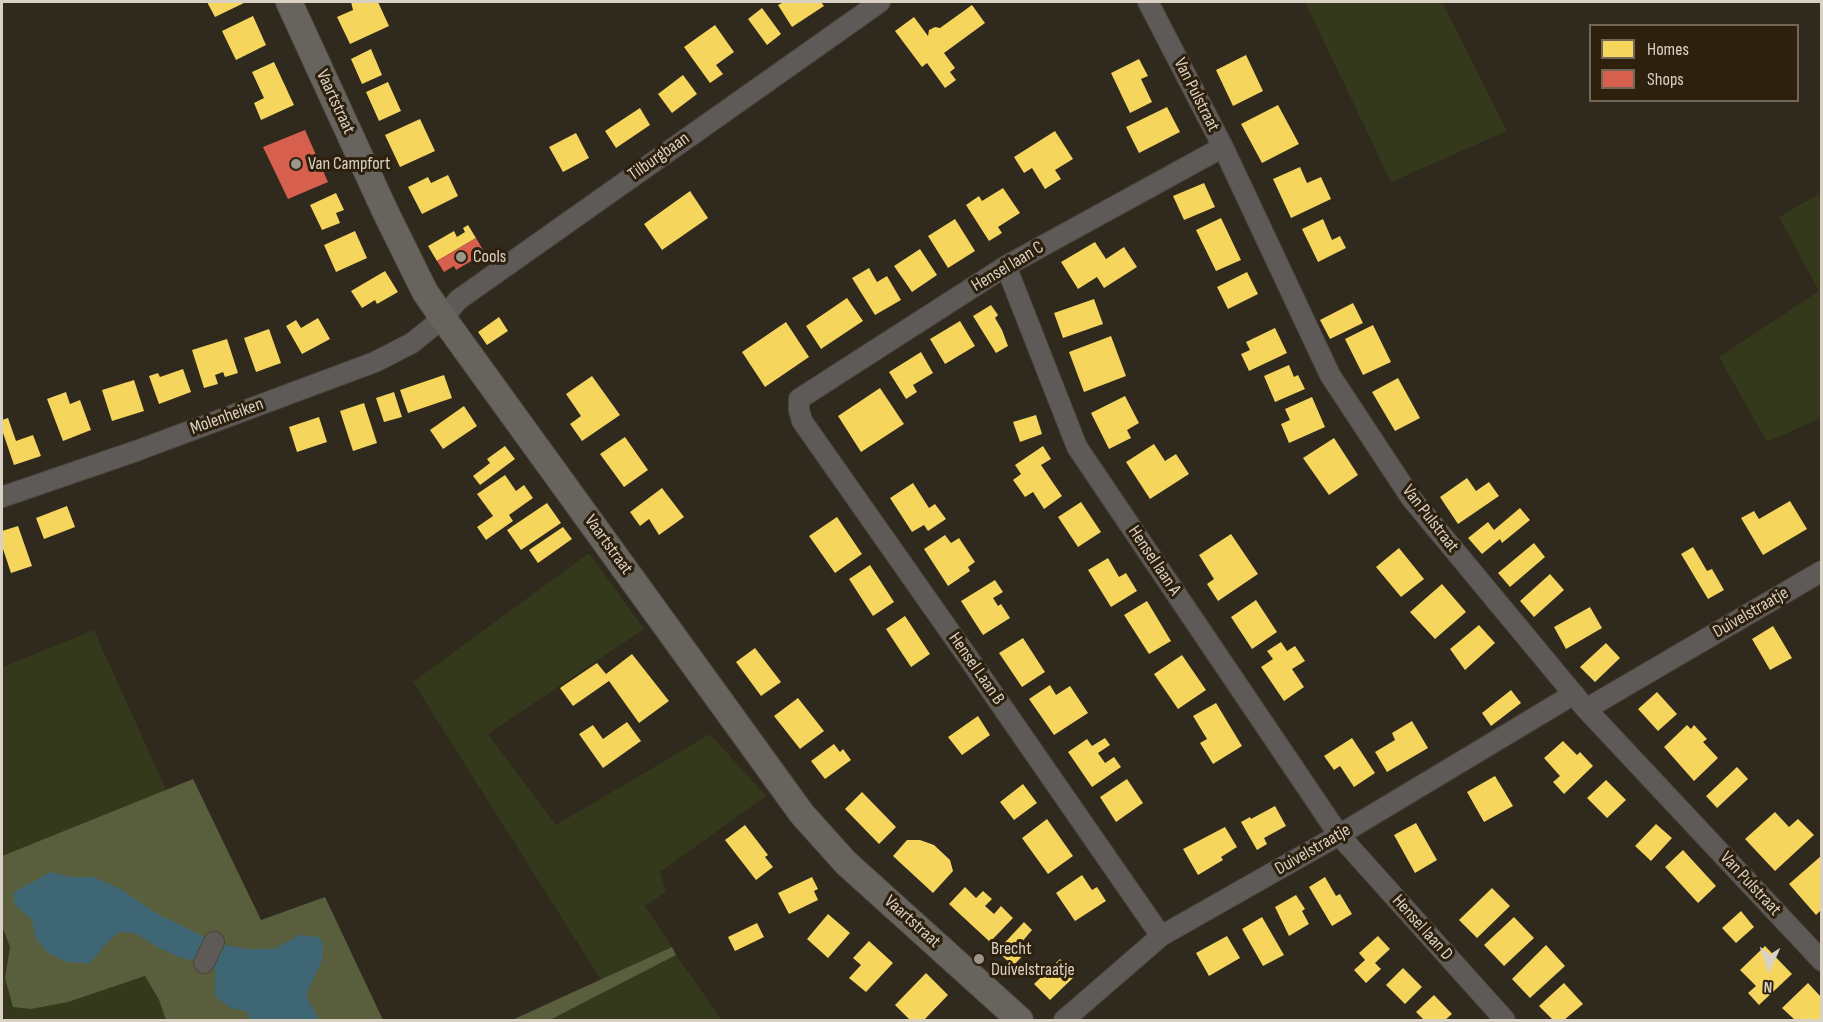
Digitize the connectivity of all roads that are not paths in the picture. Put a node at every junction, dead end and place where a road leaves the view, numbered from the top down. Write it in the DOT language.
graph roads {
  1 [pos="289,2"];
  2 [pos="880,2"];
  3 [pos="1149,2"];
  4 [pos="1223,147"];
  5 [pos="1006,266"];
  6 [pos="443,318"];
  7 [pos="799,399"];
  8 [pos="2,497"];
  9 [pos="1821,572"];
  10 [pos="1580,701"];
  11 [pos="1339,836"];
  12 [pos="1161,936"];
  13 [pos="214,942"];
  14 [pos="1821,961"];
  15 [pos="204,963"];
  16 [pos="1020,1020"];
  17 [pos="1064,1020"];
  18 [pos="1505,1020"];
  1 -- 6 [label="main road, Vaartstraat"];
  2 -- 6 [label="street, Tilburgbaan"];
  3 -- 4 [label="street, Van Pulstraat"];
  4 -- 5 [label="street, Hensel laan C"];
  4 -- 10 [label="street, Van Pulstraat"];
  5 -- 7 [label="street, Hensel laan C"];
  5 -- 11 [label="street, Hensel laan A"];
  6 -- 8 [label="street, Molenheiken"];
  6 -- 16 [label="main road, Vaartstraat"];
  7 -- 12 [label="street, Hensel Laan B"];
  9 -- 10 [label="street, Duivelstraatje"];
  10 -- 11 [label="street, Duivelstraatje"];
  10 -- 14 [label="street, Van Pulstraat"];
  11 -- 12 [label="street, Duivelstraatje"];
  11 -- 18 [label="street, Hensel laan D"];
  12 -- 17 [label="street, Duivelstraatje"];
  13 -- 15 [label="street"];
}
